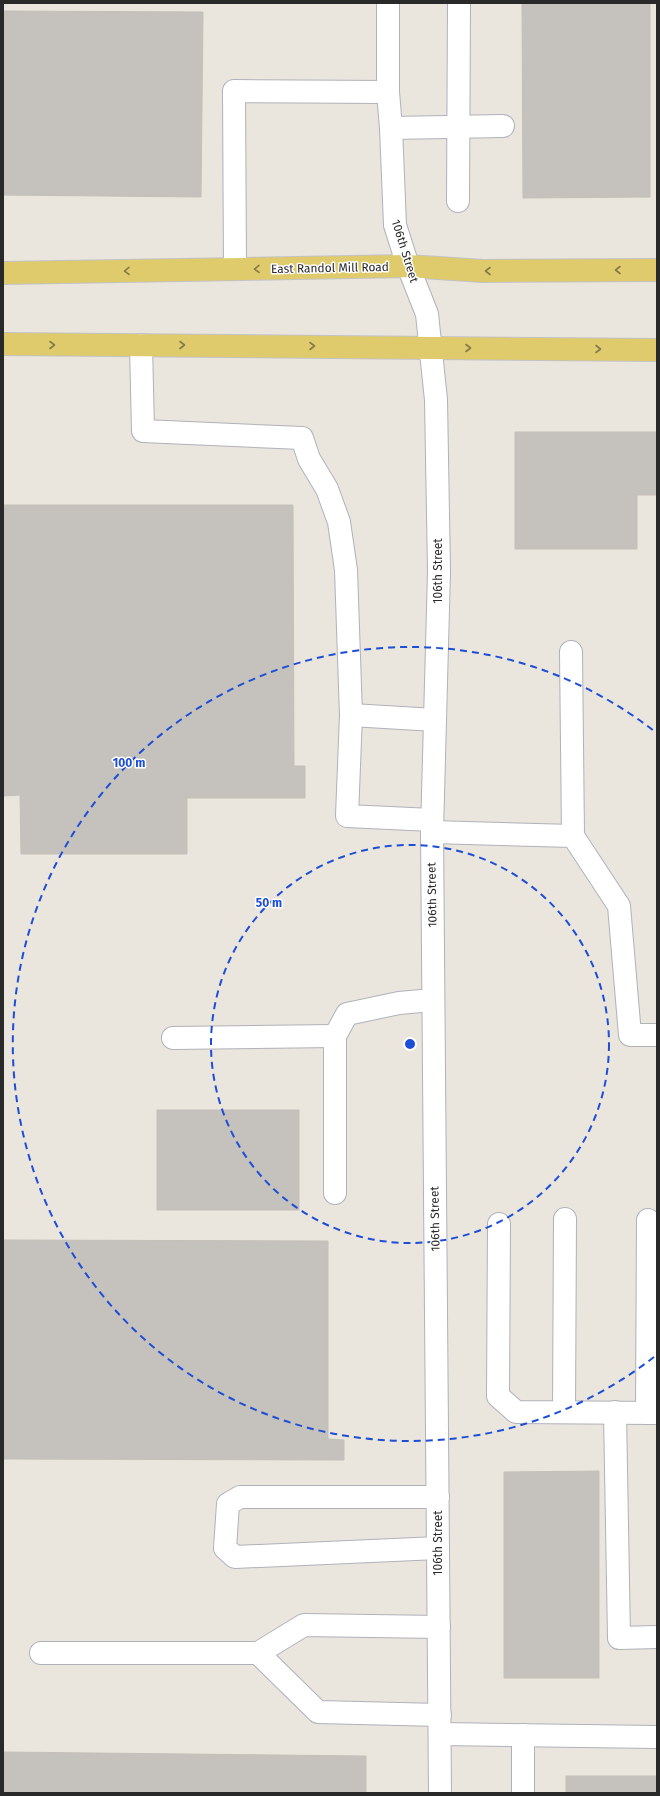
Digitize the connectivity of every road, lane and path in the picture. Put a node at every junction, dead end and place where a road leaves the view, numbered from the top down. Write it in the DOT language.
graph roads {
  1 [pos="388,3"];
  2 [pos="460,3"];
  3 [pos="388,92"];
  4 [pos="503,126"];
  5 [pos="458,127"];
  6 [pos="391,128"];
  7 [pos="458,201"];
  8 [pos="408,266"];
  9 [pos="235,269"];
  10 [pos="657,270"];
  11 [pos="3,273"];
  12 [pos="3,344"];
  13 [pos="141,345"];
  14 [pos="429,348"];
  15 [pos="657,350"];
  16 [pos="571,652"];
  17 [pos="351,715"];
  18 [pos="435,720"];
  19 [pos="432,826"];
  20 [pos="572,836"];
  21 [pos="433,1000"];
  22 [pos="657,1035"];
  23 [pos="335,1036"];
  24 [pos="173,1038"];
  25 [pos="335,1193"];
  26 [pos="565,1219"];
  27 [pos="648,1220"];
  28 [pos="499,1224"];
  29 [pos="564,1412"];
  30 [pos="615,1412"];
  31 [pos="652,1413"];
  32 [pos="438,1498"];
  33 [pos="438,1548"];
  34 [pos="439,1627"];
  35 [pos="657,1637"];
  36 [pos="41,1653"];
  37 [pos="258,1653"];
  38 [pos="440,1724"];
  39 [pos="523,1735"];
  40 [pos="657,1737"];
  41 [pos="440,1793"];
  42 [pos="523,1793"];
  1 -- 3 [label="street, 106th Street"];
  2 -- 5 [label="street"];
  3 -- 6 [label="street, 106th Street"];
  3 -- 9 [label="street"];
  4 -- 5 [label="street"];
  5 -- 6 [label="street"];
  5 -- 7 [label="street"];
  6 -- 8 [label="street, 106th Street"];
  8 -- 9 [label="main road, East Randol Mill Road, one-way"];
  10 -- 8 [label="main road, East Randol Mill Road, one-way"];
  8 -- 14 [label="street, 106th Street"];
  9 -- 11 [label="main road, East Randol Mill Road, one-way"];
  12 -- 13 [label="main road, one-way"];
  13 -- 14 [label="main road, one-way"];
  13 -- 17 [label="street"];
  14 -- 15 [label="main road, one-way"];
  14 -- 18 [label="street, 106th Street"];
  16 -- 20 [label="street"];
  17 -- 18 [label="street"];
  17 -- 19 [label="street"];
  18 -- 19 [label="street, 106th Street"];
  19 -- 20 [label="street"];
  19 -- 21 [label="street, 106th Street"];
  20 -- 22 [label="street"];
  21 -- 23 [label="street"];
  21 -- 32 [label="street, 106th Street"];
  23 -- 24 [label="street"];
  23 -- 25 [label="street"];
  26 -- 29 [label="street"];
  27 -- 31 [label="street"];
  28 -- 29 [label="street"];
  29 -- 30 [label="street"];
  30 -- 31 [label="street"];
  30 -- 35 [label="street"];
  32 -- 33 [label="street, 106th Street"];
  32 -- 33 [label="street"];
  33 -- 34 [label="street, 106th Street"];
  34 -- 37 [label="street"];
  34 -- 38 [label="street, 106th Street"];
  36 -- 37 [label="street"];
  37 -- 38 [label="street"];
  38 -- 39 [label="street"];
  38 -- 41 [label="street, 106th Street"];
  39 -- 40 [label="street"];
  39 -- 42 [label="street"];
}
